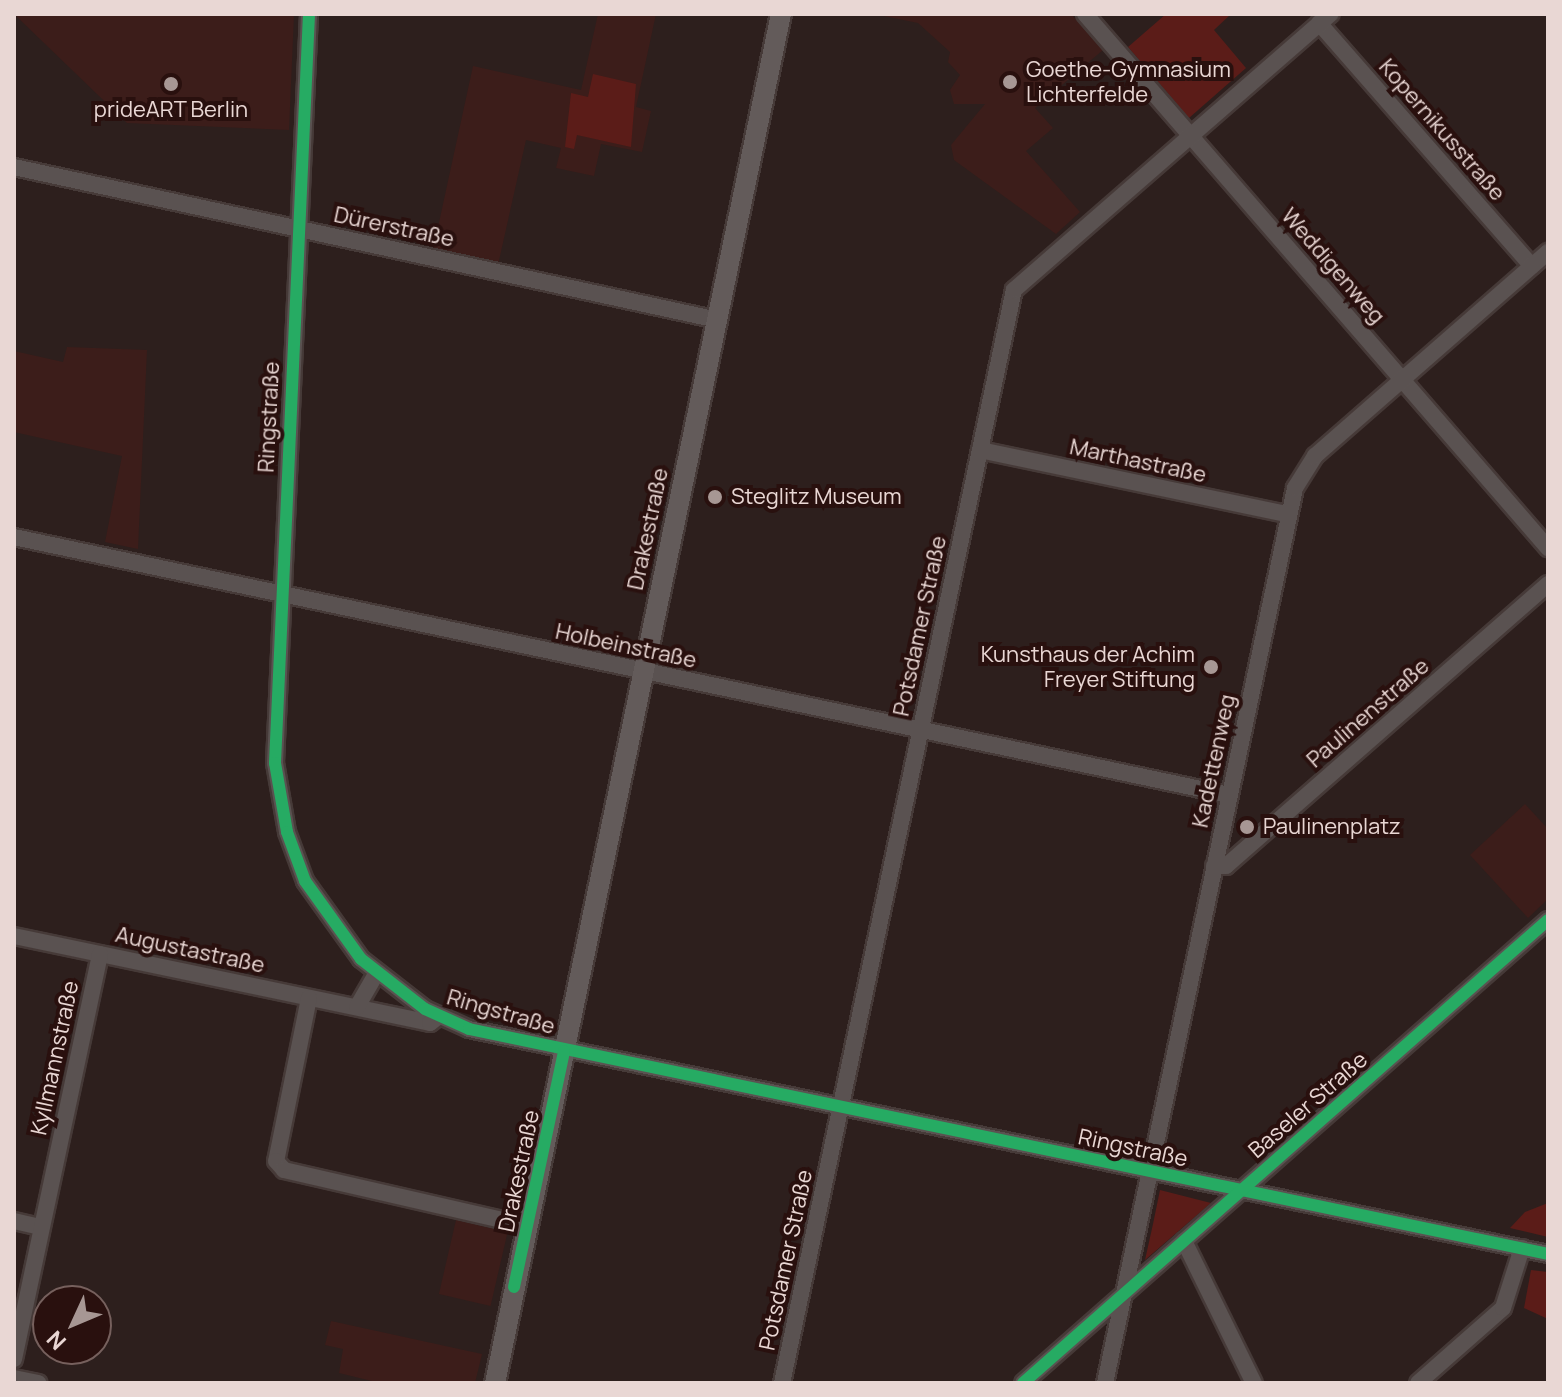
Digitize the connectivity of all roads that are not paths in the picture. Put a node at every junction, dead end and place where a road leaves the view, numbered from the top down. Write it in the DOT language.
graph roads {
  1 [pos="309,14"];
  2 [pos="781,14"];
  3 [pos="1085,14"];
  4 [pos="1325,19"];
  5 [pos="1190,135"];
  6 [pos="14,167"];
  7 [pos="297,229"];
  8 [pos="1548,252"];
  9 [pos="1532,266"];
  10 [pos="718,320"];
  11 [pos="1402,379"];
  12 [pos="980,450"];
  13 [pos="1287,514"];
  14 [pos="14,537"];
  15 [pos="1548,548"];
  16 [pos="1548,584"];
  17 [pos="280,594"];
  18 [pos="643,673"];
  19 [pos="920,731"];
  20 [pos="1229,795"];
  21 [pos="1214,866"];
  22 [pos="1548,920"];
  23 [pos="14,936"];
  24 [pos="100,954"];
  25 [pos="377,973"];
  26 [pos="309,998"];
  27 [pos="357,1007"];
  28 [pos="438,1017"];
  29 [pos="564,1051"];
  30 [pos="840,1106"];
  31 [pos="1150,1172"];
  32 [pos="1241,1191"];
  33 [pos="14,1221"];
  34 [pos="528,1226"];
  35 [pos="41,1227"];
  36 [pos="1184,1241"];
  37 [pos="1522,1248"];
  38 [pos="1548,1254"];
  39 [pos="1124,1294"];
  40 [pos="14,1359"];
  41 [pos="14,1378"];
  42 [pos="38,1383"];
  43 [pos="495,1383"];
  44 [pos="782,1383"];
  45 [pos="1023,1383"];
  46 [pos="1105,1383"];
  47 [pos="1254,1383"];
  48 [pos="1418,1383"];
  1 -- 7 [label="street, Ringstraße"];
  2 -- 10 [label="main road, Drakestraße"];
  3 -- 5 [label="street, Weddigenweg"];
  4 -- 5 [label="street, Potsdamer Straße"];
  4 -- 9 [label="street, Kopernikusstraße"];
  5 -- 11 [label="street, Weddigenweg"];
  5 -- 12 [label="street, Potsdamer Straße"];
  6 -- 7 [label="street, Dürerstraße"];
  7 -- 10 [label="street, Dürerstraße"];
  7 -- 17 [label="street, Ringstraße"];
  8 -- 9 [label="street, Kadettenweg"];
  9 -- 11 [label="street, Kadettenweg"];
  10 -- 18 [label="main road, Drakestraße"];
  11 -- 13 [label="street, Kadettenweg"];
  11 -- 15 [label="street, Weddigenweg"];
  12 -- 13 [label="street, Marthastraße"];
  12 -- 19 [label="street, Potsdamer Straße"];
  13 -- 20 [label="street, Kadettenweg"];
  14 -- 17 [label="street, Holbeinstraße"];
  16 -- 21 [label="street, Paulinenstraße"];
  17 -- 18 [label="street, Holbeinstraße"];
  17 -- 25 [label="street, Ringstraße"];
  18 -- 19 [label="street, Holbeinstraße"];
  18 -- 29 [label="main road, Drakestraße"];
  19 -- 20 [label="street, Holbeinstraße"];
  19 -- 30 [label="street, Potsdamer Straße"];
  20 -- 21 [label="street, Kadettenweg"];
  21 -- 31 [label="street, Kadettenweg"];
  22 -- 32 [label="street, Baseler Straße"];
  23 -- 24 [label="street, Augustastraße"];
  24 -- 26 [label="street, Augustastraße"];
  24 -- 35 [label="street, Kyllmannstraße"];
  25 -- 27 [label="street"];
  25 -- 28 [label="street, Ringstraße"];
  26 -- 27 [label="street, Augustastraße"];
  26 -- 34 [label="street"];
  27 -- 28 [label="street, Augustastraße"];
  28 -- 29 [label="street, Ringstraße"];
  29 -- 30 [label="street, Ringstraße"];
  29 -- 34 [label="main road, Drakestraße"];
  30 -- 31 [label="street, Ringstraße"];
  30 -- 44 [label="street, Potsdamer Straße"];
  31 -- 32 [label="street, Ringstraße"];
  31 -- 39 [label="street, Kadettenweg"];
  32 -- 36 [label="street, Baseler Straße"];
  32 -- 37 [label="street, Ringstraße"];
  33 -- 35 [label="street"];
  34 -- 43 [label="main road, Drakestraße"];
  35 -- 40 [label="street, Kyllmannstraße"];
  36 -- 39 [label="street, Baseler Straße"];
  36 -- 47 [label="street"];
  37 -- 38 [label="street, Ringstraße"];
  37 -- 48 [label="street"];
  39 -- 45 [label="street, Baseler Straße"];
  39 -- 46 [label="street, Kadettenweg"];
  41 -- 42 [label="street"];
}
